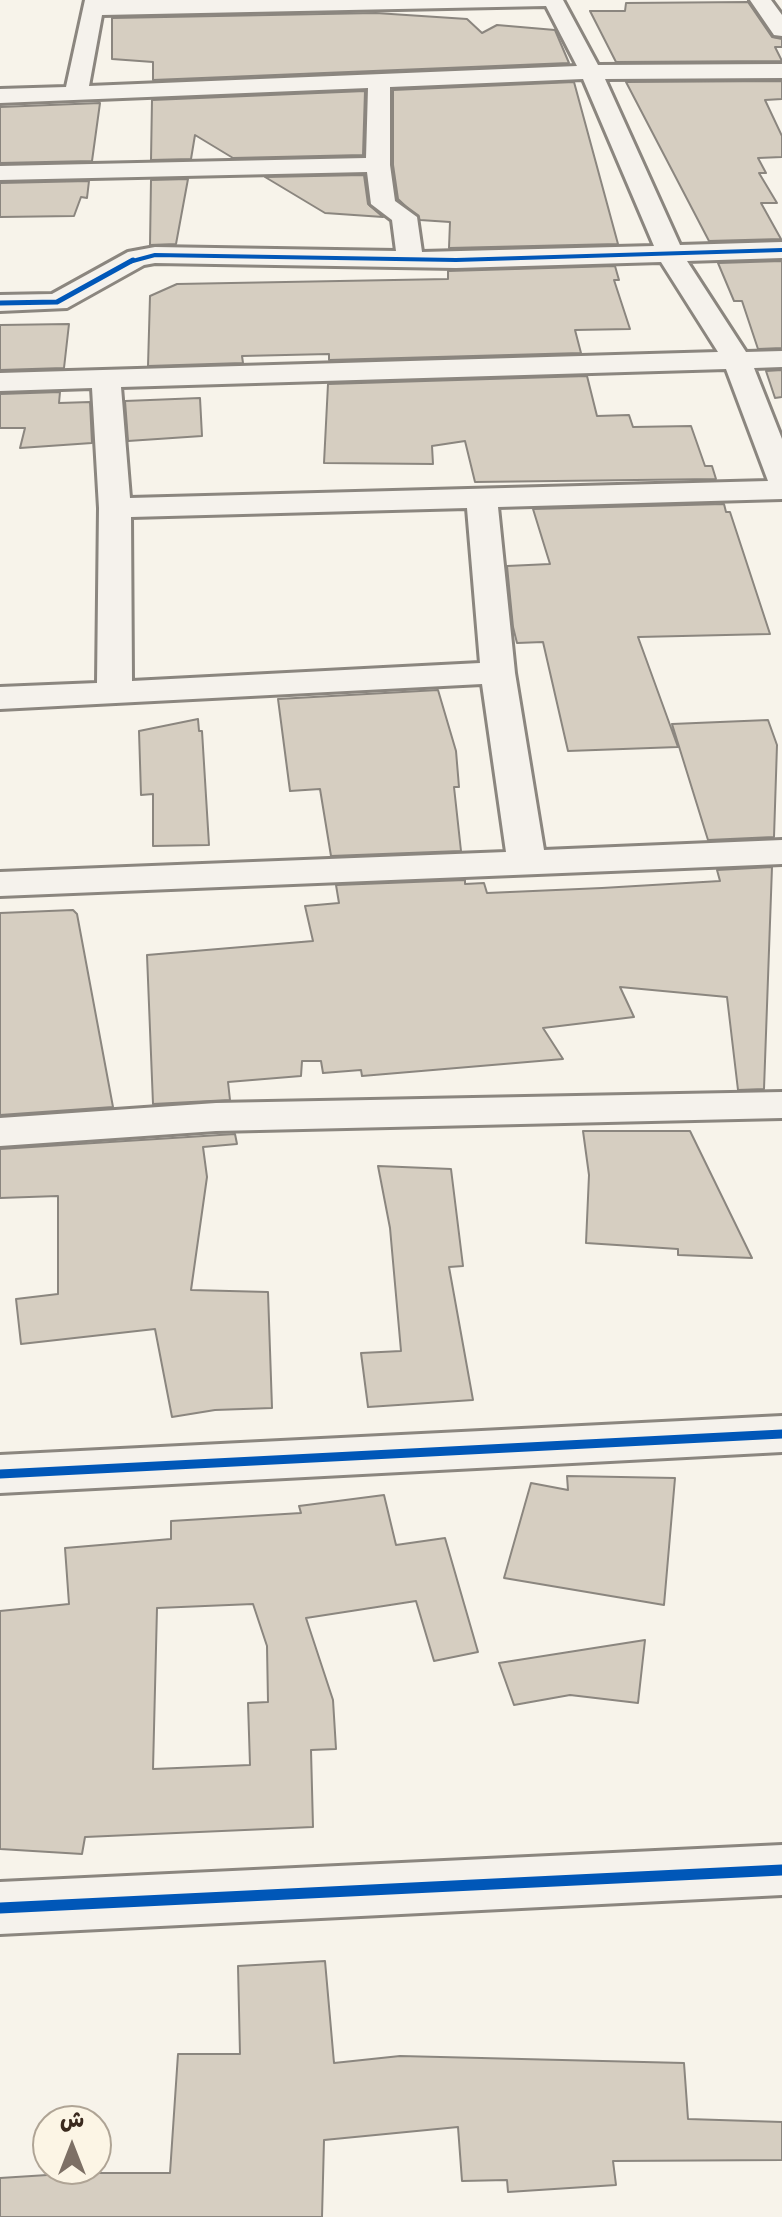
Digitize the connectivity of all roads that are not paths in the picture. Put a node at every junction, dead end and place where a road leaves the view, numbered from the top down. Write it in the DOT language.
graph roads {
  1 [pos="550,0"];
  2 [pos="760,0"];
  3 [pos="94,4"];
  4 [pos="782,30"];
  5 [pos="782,71"];
  6 [pos="591,72"];
  7 [pos="379,82"];
  8 [pos="76,94"];
  9 [pos="0,96"];
  10 [pos="378,165"];
  11 [pos="0,173"];
  12 [pos="782,250"];
  13 [pos="670,255"];
  14 [pos="410,260"];
  15 [pos="0,303"];
  16 [pos="782,359"];
  17 [pos="737,360"];
  18 [pos="106,377"];
  19 [pos="0,382"];
  20 [pos="782,479"];
  21 [pos="782,490"];
  22 [pos="482,499"];
  23 [pos="115,508"];
  24 [pos="498,673"];
  25 [pos="115,691"];
  26 [pos="0,698"];
  27 [pos="782,852"];
  28 [pos="527,865"];
  29 [pos="0,884"];
  30 [pos="782,1105"];
  31 [pos="0,1132"];
  32 [pos="782,1434"];
  33 [pos="0,1474"];
  34 [pos="782,1870"];
  35 [pos="0,1908"];
  1 -- 3 [label="street"];
  1 -- 6 [label="street"];
  2 -- 4 [label="street"];
  3 -- 8 [label="street"];
  5 -- 6 [label="street"];
  6 -- 7 [label="street"];
  6 -- 13 [label="street"];
  7 -- 8 [label="street"];
  7 -- 10 [label="street"];
  8 -- 9 [label="street"];
  10 -- 11 [label="street"];
  10 -- 14 [label="street"];
  12 -- 13 [label="street"];
  13 -- 14 [label="street"];
  13 -- 17 [label="street"];
  14 -- 15 [label="street"];
  16 -- 17 [label="street"];
  17 -- 18 [label="street"];
  17 -- 20 [label="street"];
  18 -- 19 [label="street"];
  18 -- 23 [label="street"];
  21 -- 22 [label="street"];
  22 -- 23 [label="street"];
  22 -- 24 [label="street"];
  23 -- 25 [label="street"];
  24 -- 25 [label="street"];
  24 -- 28 [label="street"];
  25 -- 26 [label="street"];
  27 -- 28 [label="street"];
  28 -- 29 [label="street"];
  30 -- 31 [label="street"];
  32 -- 33 [label="street"];
  34 -- 35 [label="street"];
}
